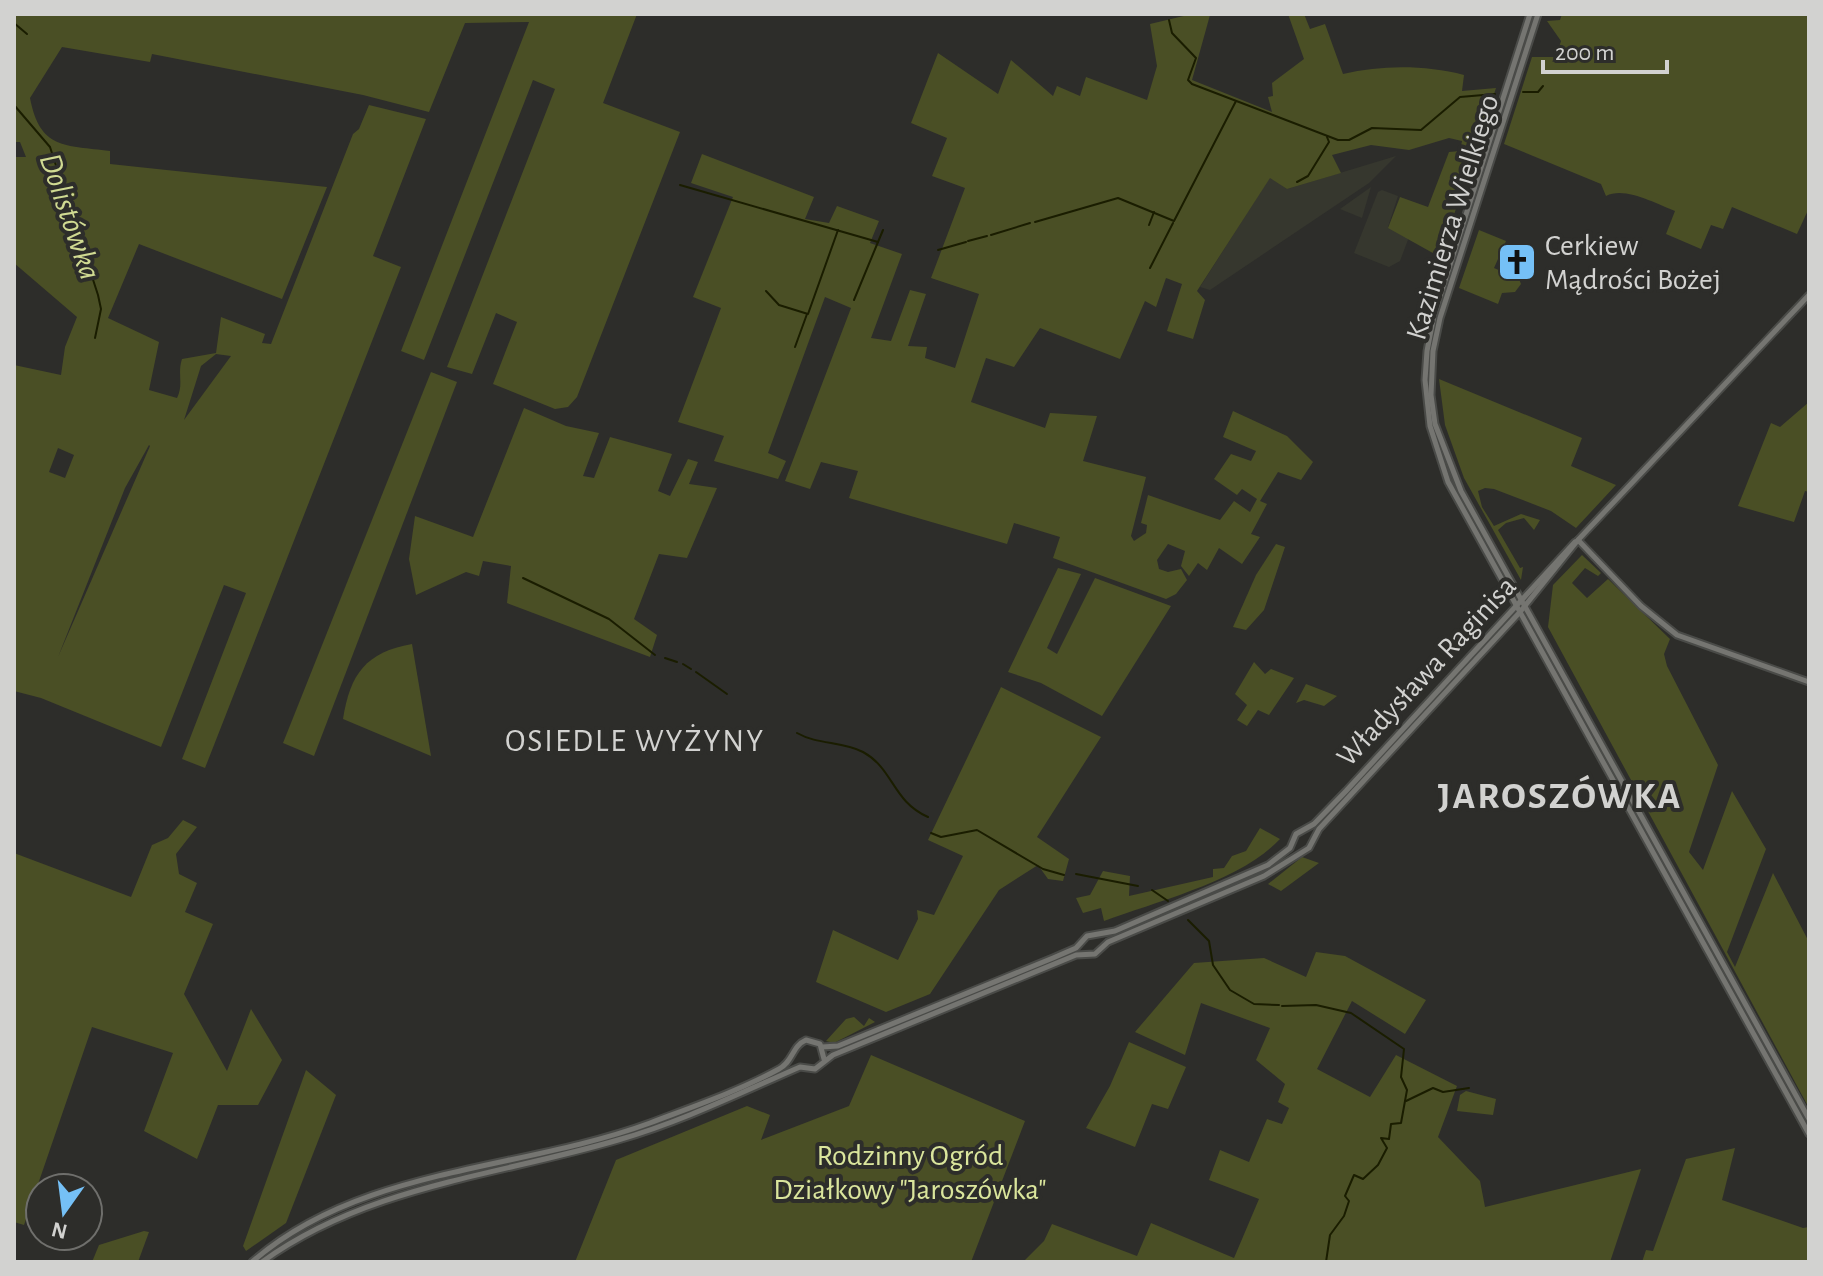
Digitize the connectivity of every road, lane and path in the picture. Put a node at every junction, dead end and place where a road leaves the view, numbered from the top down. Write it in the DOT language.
graph roads {
  1 [pos="1530,14"];
  2 [pos="1538,14"];
  3 [pos="1520,46"];
  4 [pos="1526,50"];
  5 [pos="1484,170"];
  6 [pos="1809,295"];
  7 [pos="1578,540"];
  8 [pos="1501,561"];
  9 [pos="1494,564"];
  10 [pos="1524,603"];
  11 [pos="1517,606"];
  12 [pos="1520,612"];
  13 [pos="1809,682"];
  14 [pos="1436,697"];
  15 [pos="1304,830"];
  16 [pos="1649,831"];
  17 [pos="1642,834"];
  18 [pos="1313,838"];
  19 [pos="1294,840"];
  20 [pos="1302,850"];
  21 [pos="1094,936"];
  22 [pos="1081,942"];
  23 [pos="1099,949"];
  24 [pos="1088,954"];
  25 [pos="1762,1034"];
  26 [pos="1754,1036"];
  27 [pos="822,1047"];
  28 [pos="794,1056"];
  29 [pos="824,1060"];
  30 [pos="800,1067"];
  31 [pos="1809,1119"];
  32 [pos="1809,1134"];
  33 [pos="252,1262"];
  34 [pos="262,1262"];
  1 -- 3 [label="main road, Kazimierza Wielkiego"];
  2 -- 4 [label="main road, Kazimierza Wielkiego"];
  3 -- 4 [label="main road"];
  3 -- 5 [label="main road, Kazimierza Wielkiego"];
  4 -- 5 [label="main road, Kazimierza Wielkiego"];
  5 -- 8 [label="main road, Kazimierza Wielkiego"];
  5 -- 9 [label="main road, Kazimierza Wielkiego"];
  6 -- 7 [label="main road, Władysława Raginisa"];
  7 -- 10 [label="main road, Władysława Raginisa"];
  7 -- 13 [label="main road"];
  8 -- 9 [label="main road"];
  8 -- 10 [label="main road, Kazimierza Wielkiego"];
  9 -- 11 [label="main road, Kazimierza Wielkiego"];
  10 -- 11 [label="main road, Władysława Raginisa"];
  10 -- 12 [label="main road, Władysława Raginisa"];
  10 -- 16 [label="main road, Kazimierza Wielkiego"];
  11 -- 12 [label="main road, Kazimierza Wielkiego"];
  11 -- 14 [label="main road, Władysława Raginisa"];
  12 -- 14 [label="main road, Władysława Raginisa"];
  12 -- 17 [label="main road, Kazimierza Wielkiego"];
  14 -- 15 [label="main road, Władysława Raginisa"];
  14 -- 18 [label="main road, Władysława Raginisa"];
  15 -- 18 [label="main road"];
  15 -- 19 [label="main road"];
  16 -- 17 [label="main road"];
  16 -- 25 [label="main road, Kazimierza Wielkiego"];
  17 -- 26 [label="main road, Kazimierza Wielkiego"];
  18 -- 20 [label="main road"];
  19 -- 20 [label="main road"];
  19 -- 21 [label="main road"];
  20 -- 23 [label="main road"];
  21 -- 22 [label="main road"];
  21 -- 23 [label="main road"];
  22 -- 24 [label="main road"];
  22 -- 27 [label="main road"];
  23 -- 24 [label="main road"];
  24 -- 29 [label="main road"];
  25 -- 26 [label="main road"];
  25 -- 31 [label="main road, Kazimierza Wielkiego"];
  26 -- 32 [label="main road, Kazimierza Wielkiego"];
  27 -- 28 [label="main road"];
  27 -- 29 [label="main road"];
  28 -- 30 [label="main road"];
  28 -- 33 [label="main road"];
  29 -- 30 [label="main road"];
  30 -- 34 [label="main road"];
}
